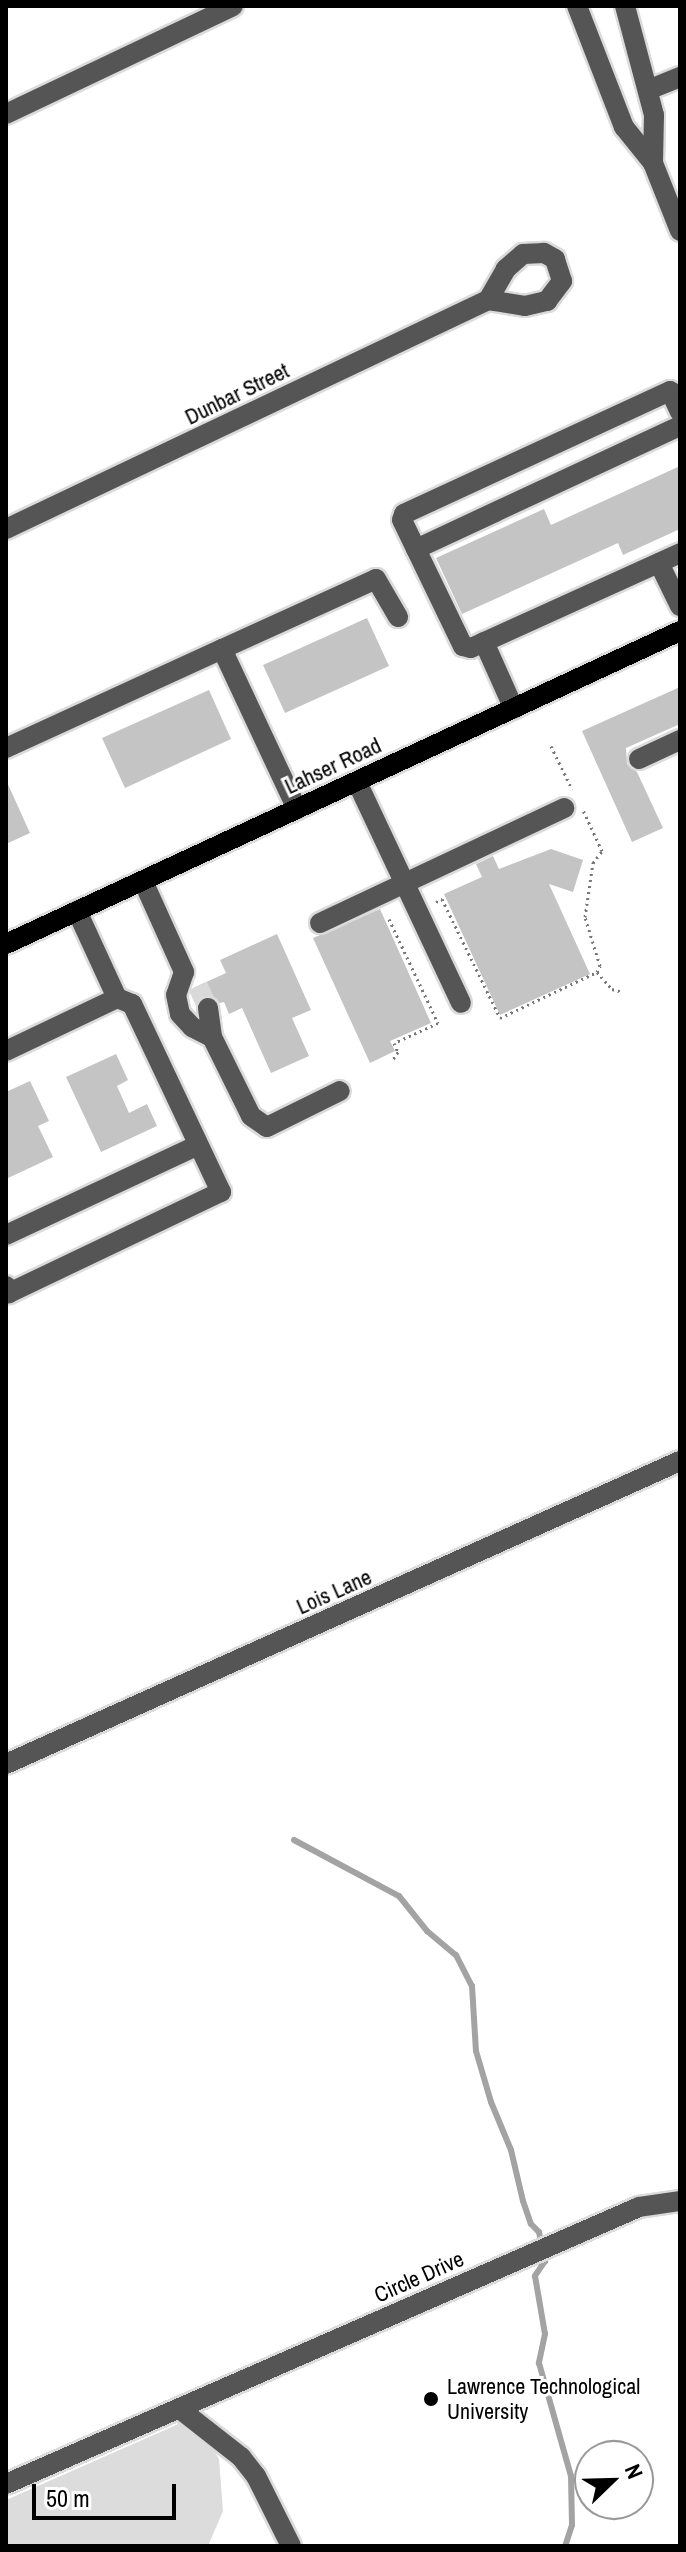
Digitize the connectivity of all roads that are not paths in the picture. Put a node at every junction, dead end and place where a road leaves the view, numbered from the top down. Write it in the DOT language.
graph roads {
  1 [pos="233,6"];
  2 [pos="577,6"];
  3 [pos="625,6"];
  4 [pos="680,77"];
  5 [pos="648,90"];
  6 [pos="6,114"];
  7 [pos="653,163"];
  8 [pos="680,231"];
  9 [pos="488,300"];
  10 [pos="680,412"];
  11 [pos="680,426"];
  12 [pos="6,529"];
  13 [pos="416,549"];
  14 [pos="680,553"];
  15 [pos="659,563"];
  16 [pos="680,606"];
  17 [pos="398,617"];
  18 [pos="680,631"];
  19 [pos="484,642"];
  20 [pos="222,649"];
  21 [pos="514,709"];
  22 [pos="680,740"];
  23 [pos="6,748"];
  24 [pos="639,759"];
  25 [pos="357,782"];
  26 [pos="564,808"];
  27 [pos="297,809"];
  28 [pos="143,881"];
  29 [pos="405,883"];
  30 [pos="77,911"];
  31 [pos="320,923"];
  32 [pos="6,944"];
  33 [pos="117,998"];
  34 [pos="461,1003"];
  35 [pos="208,1008"];
  36 [pos="212,1037"];
  37 [pos="6,1051"];
  38 [pos="340,1091"];
  39 [pos="198,1145"];
  40 [pos="6,1235"];
  41 [pos="6,1286"];
  42 [pos="680,1461"];
  43 [pos="6,1764"];
  44 [pos="680,2201"];
  45 [pos="181,2410"];
  46 [pos="6,2484"];
  47 [pos="291,2546"];
  1 -- 6 [label="street"];
  2 -- 7 [label="street"];
  3 -- 5 [label="street"];
  4 -- 5 [label="street"];
  5 -- 7 [label="street"];
  7 -- 8 [label="street"];
  9 -- 12 [label="street, Dunbar Street"];
  10 -- 13 [label="street"];
  11 -- 13 [label="street"];
  13 -- 19 [label="street"];
  14 -- 15 [label="street"];
  15 -- 16 [label="street"];
  15 -- 19 [label="street"];
  17 -- 20 [label="street"];
  18 -- 21 [label="main road, Lahser Road"];
  19 -- 21 [label="street"];
  20 -- 23 [label="street"];
  20 -- 27 [label="street"];
  21 -- 25 [label="main road, Lahser Road"];
  22 -- 24 [label="street"];
  25 -- 27 [label="main road, Lahser Road"];
  25 -- 29 [label="street"];
  26 -- 29 [label="street"];
  27 -- 28 [label="main road, Lahser Road"];
  28 -- 30 [label="main road, Lahser Road"];
  28 -- 36 [label="street"];
  29 -- 31 [label="street"];
  29 -- 34 [label="street"];
  30 -- 32 [label="main road, Lahser Road"];
  30 -- 33 [label="street"];
  33 -- 37 [label="street"];
  33 -- 39 [label="street"];
  35 -- 36 [label="street"];
  36 -- 38 [label="street"];
  39 -- 40 [label="street"];
  39 -- 41 [label="street"];
  42 -- 43 [label="street, Lois Lane"];
  44 -- 45 [label="street, Circle Drive"];
  45 -- 46 [label="street, Circle Drive"];
  45 -- 47 [label="street"];
}
